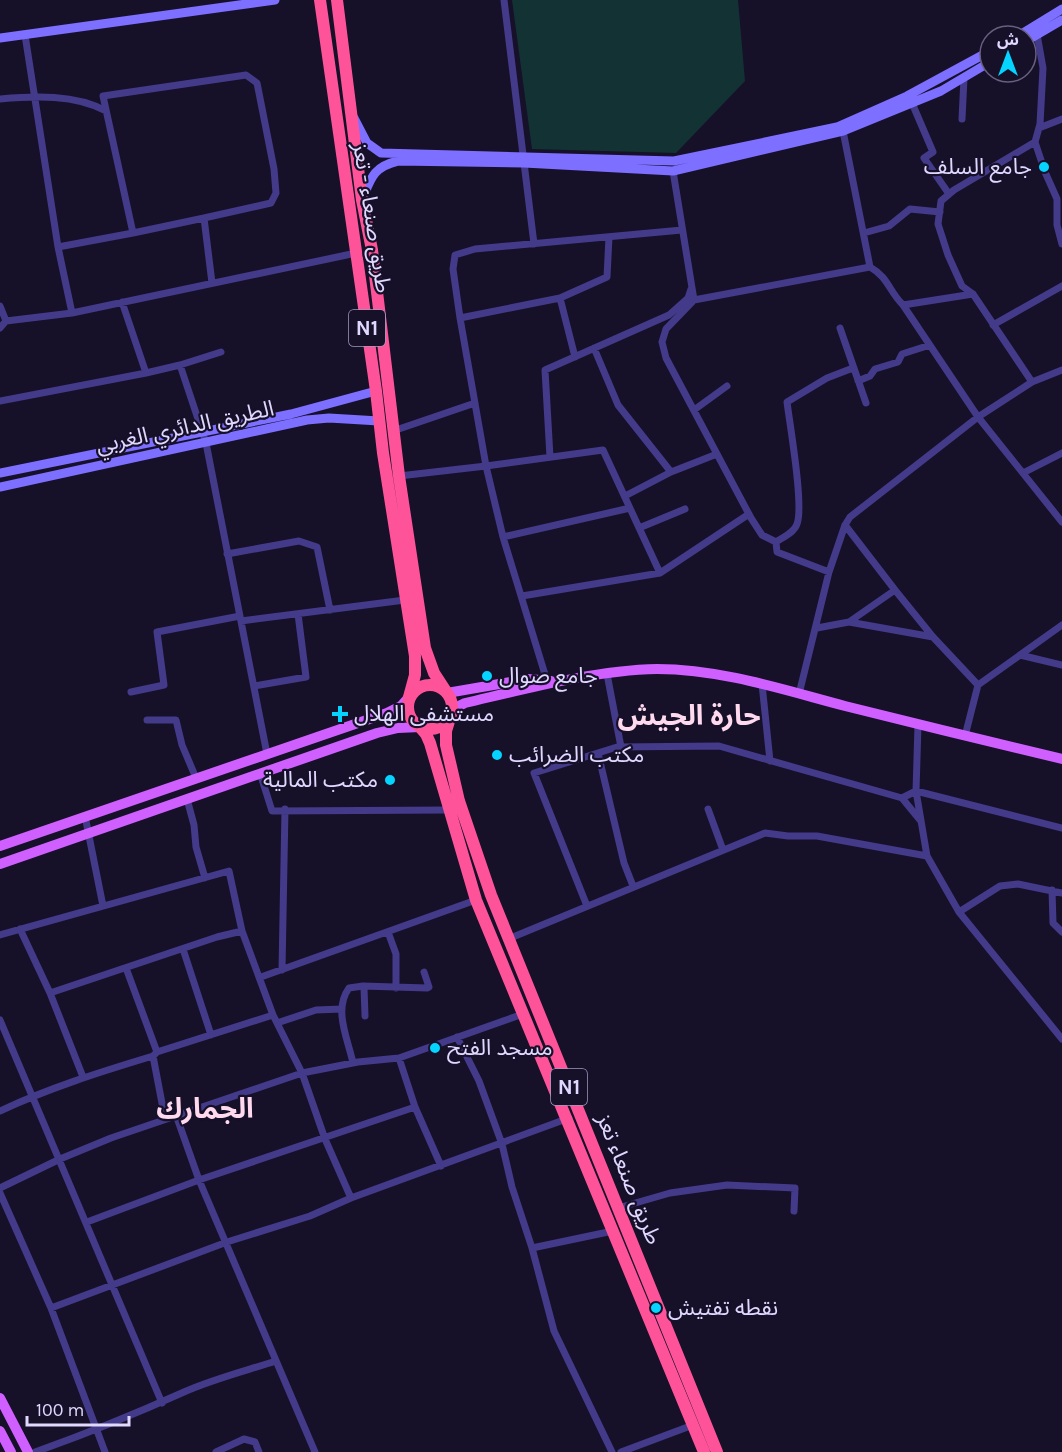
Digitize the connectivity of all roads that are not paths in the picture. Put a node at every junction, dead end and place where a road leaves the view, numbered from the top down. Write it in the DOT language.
graph roads {
  1 [pos="274,0"];
  2 [pos="320,0"];
  3 [pos="336,0"];
  4 [pos="504,0"];
  5 [pos="1062,9"];
  6 [pos="1062,20"];
  7 [pos="1038,24"];
  8 [pos="1038,33"];
  9 [pos="25,35"];
  10 [pos="0,38"];
  11 [pos="1038,40"];
  12 [pos="978,58"];
  13 [pos="978,69"];
  14 [pos="964,78"];
  15 [pos="34,96"];
  16 [pos="0,99"];
  17 [pos="912,103"];
  18 [pos="351,110"];
  19 [pos="106,111"];
  20 [pos="962,119"];
  21 [pos="1062,119"];
  22 [pos="1039,128"];
  23 [pos="843,132"];
  24 [pos="1035,142"];
  25 [pos="524,159"];
  26 [pos="673,171"];
  27 [pos="949,194"];
  28 [pos="1059,198"];
  29 [pos="362,200"];
  30 [pos="940,212"];
  31 [pos="204,218"];
  32 [pos="682,230"];
  33 [pos="133,233"];
  34 [pos="864,233"];
  35 [pos="609,237"];
  36 [pos="534,244"];
  37 [pos="1062,244"];
  38 [pos="58,247"];
  39 [pos="356,253"];
  40 [pos="870,267"];
  41 [pos="212,283"];
  42 [pos="691,286"];
  43 [pos="1062,286"];
  44 [pos="972,294"];
  45 [pos="560,298"];
  46 [pos="693,300"];
  47 [pos="122,302"];
  48 [pos="903,305"];
  49 [pos="0,306"];
  50 [pos="72,313"];
  51 [pos="460,318"];
  52 [pos="6,321"];
  53 [pos="993,325"];
  54 [pos="0,328"];
  55 [pos="840,328"];
  56 [pos="930,345"];
  57 [pos="594,348"];
  58 [pos="221,352"];
  59 [pos="575,357"];
  60 [pos="180,365"];
  61 [pos="853,368"];
  62 [pos="1062,370"];
  63 [pos="146,373"];
  64 [pos="858,381"];
  65 [pos="1032,382"];
  66 [pos="727,386"];
  67 [pos="376,391"];
  68 [pos="0,400"];
  69 [pos="475,403"];
  70 [pos="866,403"];
  71 [pos="694,410"];
  72 [pos="978,417"];
  73 [pos="379,422"];
  74 [pos="203,431"];
  75 [pos="393,431"];
  76 [pos="206,442"];
  77 [pos="389,453"];
  78 [pos="1062,453"];
  79 [pos="717,454"];
  80 [pos="550,457"];
  81 [pos="486,466"];
  82 [pos="671,472"];
  83 [pos="0,473"];
  84 [pos="1023,473"];
  85 [pos="399,476"];
  86 [pos="0,487"];
  87 [pos="625,496"];
  88 [pos="630,508"];
  89 [pos="685,509"];
  90 [pos="748,514"];
  91 [pos="1062,522"];
  92 [pos="845,525"];
  93 [pos="639,528"];
  94 [pos="503,537"];
  95 [pos="776,542"];
  96 [pos="227,554"];
  97 [pos="829,572"];
  98 [pos="660,573"];
  99 [pos="895,590"];
  100 [pos="522,596"];
  101 [pos="405,600"];
  102 [pos="330,610"];
  103 [pos="298,614"];
  104 [pos="240,619"];
  105 [pos="849,622"];
  106 [pos="1062,625"];
  107 [pos="817,628"];
  108 [pos="933,637"];
  109 [pos="420,655"];
  110 [pos="1020,655"];
  111 [pos="1062,665"];
  112 [pos="607,674"];
  113 [pos="547,681"];
  114 [pos="563,682"];
  115 [pos="762,684"];
  116 [pos="978,685"];
  117 [pos="254,686"];
  118 [pos="131,692"];
  119 [pos="447,693"];
  120 [pos="799,694"];
  121 [pos="409,697"];
  122 [pos="451,715"];
  123 [pos="147,720"];
  124 [pos="918,725"];
  125 [pos="420,728"];
  126 [pos="965,736"];
  127 [pos="621,747"];
  128 [pos="598,753"];
  129 [pos="267,754"];
  130 [pos="1062,759"];
  131 [pos="770,761"];
  132 [pos="260,773"];
  133 [pos="196,778"];
  134 [pos="916,791"];
  135 [pos="902,798"];
  136 [pos="187,799"];
  137 [pos="285,809"];
  138 [pos="708,809"];
  139 [pos="448,810"];
  140 [pos="85,816"];
  141 [pos="920,820"];
  142 [pos="1062,828"];
  143 [pos="88,833"];
  144 [pos="0,846"];
  145 [pos="723,850"];
  146 [pos="927,856"];
  147 [pos="0,864"];
  148 [pos="205,878"];
  149 [pos="633,886"];
  150 [pos="1052,890"];
  151 [pos="1062,892"];
  152 [pos="476,900"];
  153 [pos="103,906"];
  154 [pos="587,906"];
  155 [pos="959,912"];
  156 [pos="20,929"];
  157 [pos="242,930"];
  158 [pos="388,932"];
  159 [pos="1062,932"];
  160 [pos="0,935"];
  161 [pos="508,939"];
  162 [pos="183,949"];
  163 [pos="126,968"];
  164 [pos="282,969"];
  165 [pos="424,972"];
  166 [pos="261,977"];
  167 [pos="364,987"];
  168 [pos="396,988"];
  169 [pos="50,993"];
  170 [pos="342,1009"];
  171 [pos="524,1014"];
  172 [pos="273,1015"];
  173 [pos="365,1016"];
  174 [pos="0,1020"];
  175 [pos="277,1023"];
  176 [pos="211,1035"];
  177 [pos="457,1037"];
  178 [pos="1062,1040"];
  179 [pos="155,1054"];
  180 [pos="399,1058"];
  181 [pos="353,1063"];
  182 [pos="302,1073"];
  183 [pos="83,1077"];
  184 [pos="32,1096"];
  185 [pos="415,1107"];
  186 [pos="0,1112"];
  187 [pos="579,1113"];
  188 [pos="176,1116"];
  189 [pos="165,1119"];
  190 [pos="567,1119"];
  191 [pos="325,1139"];
  192 [pos="502,1144"];
  193 [pos="60,1159"];
  194 [pos="441,1166"];
  195 [pos="199,1180"];
  196 [pos="0,1188"];
  197 [pos="0,1193"];
  198 [pos="351,1198"];
  199 [pos="618,1208"];
  200 [pos="794,1211"];
  201 [pos="87,1222"];
  202 [pos="613,1231"];
  203 [pos="227,1242"];
  204 [pos="531,1248"];
  205 [pos="112,1284"];
  206 [pos="51,1308"];
  207 [pos="276,1360"];
  208 [pos="0,1398"];
  209 [pos="162,1403"];
  210 [pos="693,1425"];
  211 [pos="96,1430"];
  212 [pos="0,1431"];
  213 [pos="11,1452"];
  214 [pos="28,1452"];
  215 [pos="35,1452"];
  216 [pos="105,1452"];
  217 [pos="216,1452"];
  218 [pos="259,1452"];
  219 [pos="315,1452"];
  220 [pos="612,1452"];
  221 [pos="621,1452"];
  222 [pos="704,1452"];
  223 [pos="717,1452"];
  1 -- 9 [label="main road"];
  2 -- 39 [label="highway, طريق صنعاء - تعز / N1"];
  3 -- 18 [label="highway, طريق صنعاء - تعز / N1"];
  4 -- 25 [label="street"];
  5 -- 7 [label="main road"];
  6 -- 8 [label="main road"];
  9 -- 10 [label="main road"];
  9 -- 15 [label="street"];
  11 -- 22 [label="street"];
  12 -- 25 [label="main road"];
  13 -- 14 [label="main road"];
  14 -- 17 [label="main road"];
  14 -- 20 [label="street"];
  15 -- 16 [label="street"];
  15 -- 19 [label="street"];
  15 -- 38 [label="street"];
  17 -- 23 [label="main road"];
  17 -- 27 [label="street"];
  18 -- 25 [label="main road"];
  18 -- 29 [label="highway, طريق صنعاء - تعز / N1"];
  19 -- 31 [label="street"];
  19 -- 33 [label="street"];
  21 -- 22 [label="street"];
  22 -- 24 [label="street"];
  23 -- 26 [label="main road"];
  23 -- 34 [label="street"];
  24 -- 27 [label="street"];
  24 -- 28 [label="street"];
  25 -- 26 [label="main road"];
  25 -- 29 [label="main road"];
  25 -- 36 [label="street"];
  26 -- 32 [label="street"];
  27 -- 30 [label="street"];
  28 -- 37 [label="street"];
  29 -- 75 [label="highway, طريق صنعاء - تعز / N1"];
  30 -- 34 [label="street"];
  30 -- 44 [label="street"];
  31 -- 33 [label="street"];
  31 -- 41 [label="street"];
  32 -- 35 [label="street"];
  32 -- 42 [label="street"];
  33 -- 38 [label="street"];
  34 -- 40 [label="street"];
  35 -- 36 [label="street"];
  35 -- 45 [label="street"];
  36 -- 51 [label="street"];
  38 -- 50 [label="street"];
  39 -- 41 [label="street"];
  39 -- 67 [label="highway, طريق صنعاء - تعز / N1"];
  40 -- 46 [label="street"];
  40 -- 48 [label="street"];
  41 -- 47 [label="street"];
  42 -- 46 [label="street"];
  42 -- 57 [label="street"];
  43 -- 53 [label="street"];
  44 -- 48 [label="street"];
  44 -- 53 [label="street"];
  45 -- 51 [label="street"];
  45 -- 59 [label="street"];
  46 -- 71 [label="street"];
  47 -- 50 [label="street"];
  47 -- 63 [label="street"];
  48 -- 56 [label="street"];
  49 -- 52 [label="street"];
  50 -- 52 [label="street"];
  51 -- 69 [label="street"];
  52 -- 54 [label="street"];
  53 -- 65 [label="street"];
  55 -- 61 [label="street"];
  56 -- 64 [label="street"];
  56 -- 72 [label="street"];
  57 -- 59 [label="street"];
  57 -- 82 [label="street"];
  58 -- 60 [label="street"];
  59 -- 80 [label="street"];
  60 -- 63 [label="street"];
  60 -- 74 [label="street"];
  61 -- 64 [label="street"];
  61 -- 95 [label="street"];
  62 -- 65 [label="street"];
  63 -- 68 [label="street"];
  64 -- 70 [label="street"];
  65 -- 72 [label="street"];
  66 -- 71 [label="street"];
  67 -- 73 [label="highway, طريق صنعاء - تعز / N1"];
  67 -- 74 [label="main road, الطريق الدائري الغربي"];
  69 -- 75 [label="street"];
  69 -- 81 [label="street"];
  71 -- 79 [label="street"];
  72 -- 84 [label="street"];
  72 -- 92 [label="street"];
  73 -- 76 [label="main road, الطريق الدائري الغربي"];
  73 -- 77 [label="highway, طريق صنعاء - تعز / N1"];
  74 -- 76 [label="street"];
  74 -- 83 [label="main road, الطريق الدائري الغربي"];
  75 -- 77 [label="highway, طريق صنعاء - تعز / N1"];
  76 -- 86 [label="main road, الطريق الدائري الغربي"];
  76 -- 96 [label="street"];
  77 -- 85 [label="highway, طريق صنعاء - تعز / N1"];
  77 -- 101 [label="highway, طريق صنعاء - تعز / N1"];
  78 -- 84 [label="street"];
  79 -- 82 [label="street"];
  79 -- 90 [label="street"];
  80 -- 81 [label="street"];
  80 -- 87 [label="street"];
  81 -- 85 [label="street"];
  81 -- 94 [label="street"];
  82 -- 87 [label="street"];
  84 -- 91 [label="street"];
  85 -- 109 [label="highway, طريق صنعاء - تعز / N1"];
  87 -- 88 [label="street"];
  88 -- 93 [label="street"];
  88 -- 94 [label="street"];
  89 -- 93 [label="street"];
  90 -- 95 [label="street"];
  90 -- 98 [label="street"];
  92 -- 97 [label="street"];
  92 -- 99 [label="street"];
  93 -- 98 [label="street"];
  94 -- 100 [label="street"];
  95 -- 97 [label="street"];
  96 -- 102 [label="street"];
  96 -- 104 [label="street"];
  97 -- 107 [label="street"];
  98 -- 100 [label="street"];
  99 -- 105 [label="street"];
  99 -- 108 [label="street"];
  100 -- 113 [label="street"];
  101 -- 102 [label="street"];
  101 -- 109 [label="highway, طريق صنعاء - تعز / N1"];
  102 -- 103 [label="street"];
  103 -- 104 [label="street"];
  103 -- 117 [label="street"];
  104 -- 117 [label="street"];
  104 -- 118 [label="street"];
  105 -- 107 [label="street"];
  105 -- 108 [label="street"];
  106 -- 110 [label="street"];
  107 -- 120 [label="street"];
  108 -- 116 [label="street"];
  109 -- 119 [label="highway"];
  109 -- 121 [label="highway"];
  110 -- 111 [label="street"];
  110 -- 116 [label="street"];
  112 -- 114 [label="main road"];
  112 -- 115 [label="main road"];
  112 -- 127 [label="street"];
  113 -- 114 [label="main road"];
  113 -- 119 [label="main road"];
  114 -- 122 [label="main road"];
  115 -- 120 [label="main road"];
  115 -- 131 [label="street"];
  116 -- 126 [label="street"];
  117 -- 129 [label="street"];
  119 -- 121 [label="highway"];
  119 -- 122 [label="highway"];
  120 -- 124 [label="main road"];
  121 -- 125 [label="highway"];
  121 -- 129 [label="main road"];
  122 -- 125 [label="highway"];
  122 -- 161 [label="highway, طريق صنعاء تعز / N1"];
  123 -- 133 [label="street"];
  124 -- 126 [label="main road"];
  124 -- 134 [label="street"];
  125 -- 132 [label="main road"];
  125 -- 139 [label="highway, طريق صنعاء تعز / N1"];
  126 -- 130 [label="main road"];
  127 -- 128 [label="street"];
  127 -- 131 [label="street"];
  128 -- 149 [label="street"];
  128 -- 154 [label="street"];
  129 -- 133 [label="main road"];
  131 -- 135 [label="street"];
  132 -- 136 [label="main road"];
  132 -- 137 [label="street"];
  133 -- 140 [label="main road"];
  134 -- 135 [label="street"];
  134 -- 141 [label="street"];
  134 -- 142 [label="street"];
  135 -- 141 [label="street"];
  136 -- 143 [label="main road"];
  136 -- 148 [label="street"];
  137 -- 139 [label="street"];
  137 -- 164 [label="street"];
  138 -- 145 [label="street"];
  139 -- 152 [label="highway, طريق صنعاء تعز / N1"];
  140 -- 143 [label="street"];
  140 -- 144 [label="main road"];
  141 -- 146 [label="street"];
  143 -- 147 [label="main road"];
  143 -- 153 [label="street"];
  145 -- 146 [label="street"];
  145 -- 149 [label="street"];
  146 -- 155 [label="street"];
  148 -- 153 [label="street"];
  148 -- 157 [label="street"];
  149 -- 154 [label="street"];
  150 -- 151 [label="street"];
  150 -- 155 [label="street"];
  150 -- 159 [label="street"];
  152 -- 158 [label="street"];
  152 -- 171 [label="highway, طريق صنعاء تعز / N1"];
  153 -- 156 [label="street"];
  154 -- 161 [label="street"];
  155 -- 178 [label="street"];
  156 -- 160 [label="street"];
  156 -- 169 [label="street"];
  157 -- 162 [label="street"];
  157 -- 166 [label="street"];
  158 -- 164 [label="street"];
  158 -- 168 [label="street"];
  161 -- 187 [label="highway, طريق صنعاء تعز / N1"];
  162 -- 163 [label="street"];
  162 -- 176 [label="street"];
  163 -- 169 [label="street"];
  163 -- 179 [label="street"];
  164 -- 166 [label="street"];
  165 -- 168 [label="street"];
  166 -- 172 [label="street"];
  167 -- 168 [label="street"];
  167 -- 170 [label="street"];
  167 -- 173 [label="street"];
  169 -- 183 [label="street"];
  170 -- 175 [label="street"];
  170 -- 181 [label="street"];
  171 -- 177 [label="street"];
  171 -- 190 [label="highway, طريق صنعاء تعز / N1"];
  172 -- 175 [label="street"];
  172 -- 176 [label="street"];
  174 -- 184 [label="street"];
  175 -- 182 [label="street"];
  176 -- 179 [label="street"];
  177 -- 180 [label="street"];
  177 -- 192 [label="street"];
  179 -- 183 [label="street"];
  179 -- 189 [label="street"];
  180 -- 181 [label="street"];
  180 -- 185 [label="street"];
  181 -- 182 [label="street"];
  182 -- 188 [label="street"];
  182 -- 191 [label="street"];
  183 -- 184 [label="street"];
  184 -- 186 [label="street"];
  184 -- 193 [label="street"];
  185 -- 191 [label="street"];
  185 -- 194 [label="street"];
  187 -- 190 [label="street"];
  187 -- 199 [label="highway, طريق صنعاء تعز / N1"];
  188 -- 189 [label="street"];
  188 -- 195 [label="street"];
  189 -- 193 [label="street"];
  190 -- 192 [label="street"];
  190 -- 202 [label="highway, طريق صنعاء تعز / N1"];
  191 -- 195 [label="street"];
  191 -- 198 [label="street"];
  192 -- 194 [label="street"];
  192 -- 204 [label="street"];
  193 -- 196 [label="street"];
  193 -- 201 [label="street"];
  194 -- 198 [label="street"];
  195 -- 201 [label="street"];
  195 -- 203 [label="street"];
  197 -- 206 [label="street"];
  198 -- 203 [label="street"];
  199 -- 200 [label="street"];
  199 -- 223 [label="highway, طريق صنعاء تعز / N1"];
  201 -- 205 [label="street"];
  202 -- 204 [label="street"];
  202 -- 210 [label="highway, طريق صنعاء تعز / N1"];
  203 -- 205 [label="street"];
  203 -- 207 [label="street"];
  204 -- 220 [label="street"];
  205 -- 206 [label="street"];
  205 -- 209 [label="street"];
  206 -- 211 [label="street"];
  207 -- 209 [label="street"];
  207 -- 219 [label="street"];
  208 -- 214 [label="main road"];
  209 -- 211 [label="street"];
  210 -- 221 [label="street"];
  210 -- 222 [label="highway, طريق صنعاء تعز / N1"];
  211 -- 215 [label="street"];
  211 -- 216 [label="street"];
  212 -- 213 [label="main road"];
  217 -- 218 [label="street"];
}
